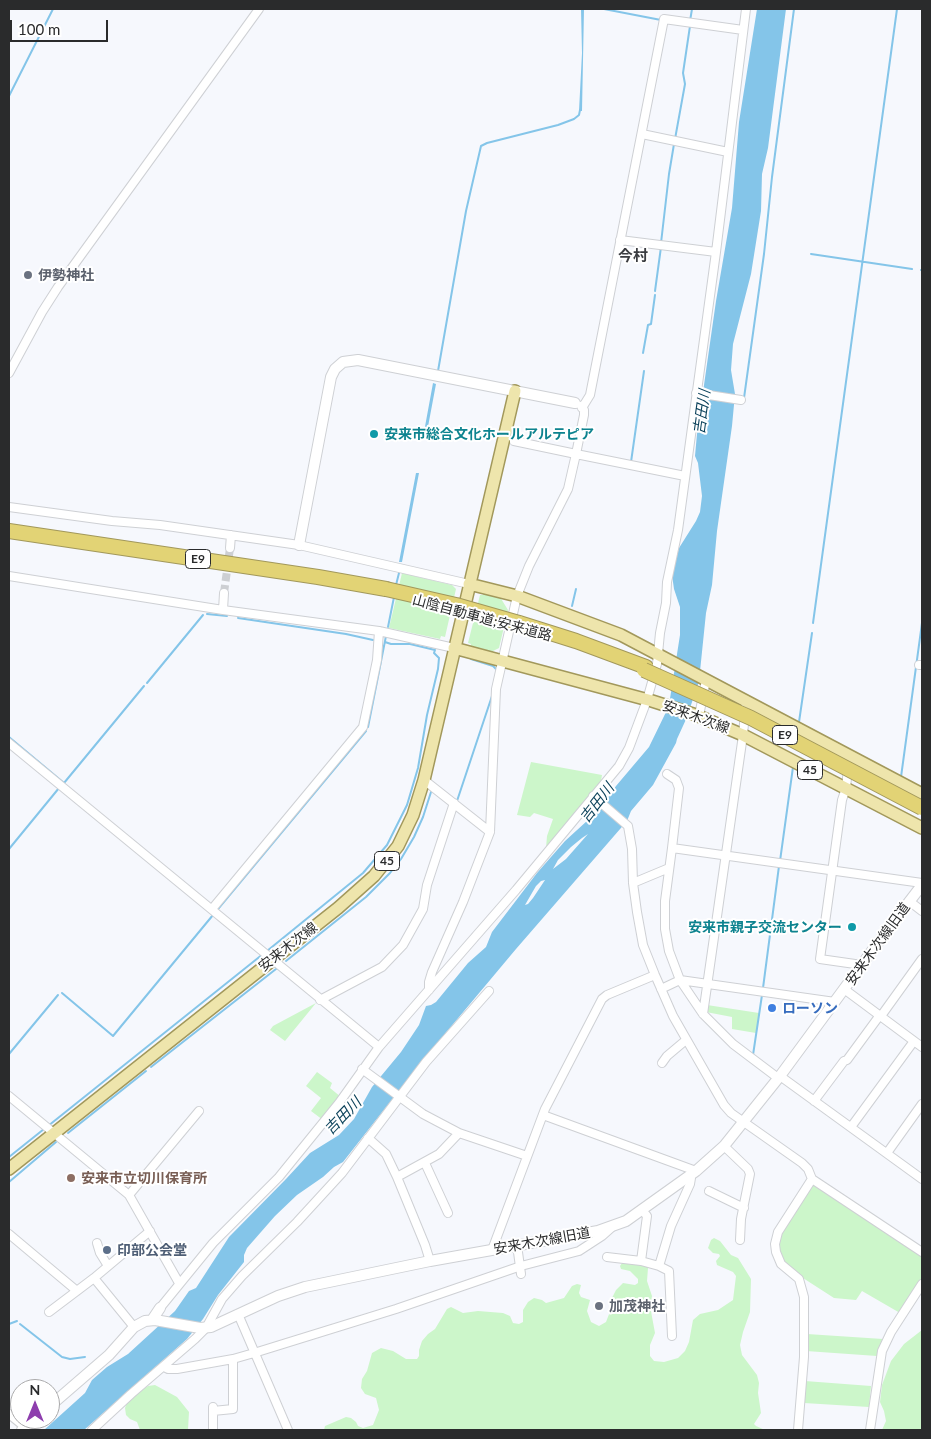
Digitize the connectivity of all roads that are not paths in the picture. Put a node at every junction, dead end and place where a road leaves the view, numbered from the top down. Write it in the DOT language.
graph roads {
  1 [pos="259,9"];
  2 [pos="746,9"];
  3 [pos="743,30"];
  4 [pos="642,134"];
  5 [pos="728,152"];
  6 [pos="620,240"];
  7 [pos="716,252"];
  8 [pos="9,374"];
  9 [pos="515,391"];
  10 [pos="697,393"];
  11 [pos="740,399"];
  12 [pos="578,405"];
  13 [pos="514,441"];
  14 [pos="576,454"];
  15 [pos="685,476"];
  16 [pos="9,507"];
  17 [pos="9,531"];
  18 [pos="231,535"];
  19 [pos="9,536"];
  20 [pos="299,545"];
  21 [pos="230,548"];
  22 [pos="9,576"];
  23 [pos="469,584"];
  24 [pos="386,591"];
  25 [pos="224,593"];
  26 [pos="517,596"];
  27 [pos="222,610"];
  28 [pos="380,631"];
  29 [pos="454,648"];
  30 [pos="660,655"];
  31 [pos="502,661"];
  32 [pos="645,669"];
  33 [pos="706,680"];
  34 [pos="650,700"];
  35 [pos="746,701"];
  36 [pos="698,716"];
  37 [pos="744,735"];
  38 [pos="9,742"];
  39 [pos="850,755"];
  40 [pos="667,774"];
  41 [pos="424,780"];
  42 [pos="846,788"];
  43 [pos="922,794"];
  44 [pos="594,797"];
  45 [pos="454,803"];
  46 [pos="922,804"];
  47 [pos="922,808"];
  48 [pos="922,828"];
  49 [pos="490,832"];
  50 [pos="672,848"];
  51 [pos="727,855"];
  52 [pos="669,868"];
  53 [pos="833,870"];
  54 [pos="633,883"];
  55 [pos="922,884"];
  56 [pos="909,901"];
  57 [pos="212,909"];
  58 [pos="922,911"];
  59 [pos="922,959"];
  60 [pos="272,960"];
  61 [pos="862,965"];
  62 [pos="655,976"];
  63 [pos="680,980"];
  64 [pos="709,983"];
  65 [pos="844,989"];
  66 [pos="429,990"];
  67 [pos="661,990"];
  68 [pos="489,991"];
  69 [pos="320,1000"];
  70 [pos="835,1002"];
  71 [pos="703,1014"];
  72 [pos="880,1015"];
  73 [pos="686,1040"];
  74 [pos="914,1041"];
  75 [pos="379,1047"];
  76 [pos="922,1047"];
  77 [pos="662,1063"];
  78 [pos="364,1070"];
  79 [pos="779,1077"];
  80 [pos="9,1096"];
  81 [pos="398,1097"];
  82 [pos="814,1101"];
  83 [pos="922,1104"];
  84 [pos="199,1111"];
  85 [pos="543,1115"];
  86 [pos="744,1122"];
  87 [pos="851,1127"];
  88 [pos="54,1132"];
  89 [pos="459,1132"];
  90 [pos="368,1138"];
  91 [pos="724,1146"];
  92 [pos="887,1152"];
  93 [pos="528,1156"];
  94 [pos="425,1163"];
  95 [pos="9,1169"];
  96 [pos="693,1173"];
  97 [pos="398,1177"];
  98 [pos="812,1179"];
  99 [pos="922,1179"];
  100 [pos="709,1191"];
  101 [pos="129,1195"];
  102 [pos="744,1208"];
  103 [pos="642,1210"];
  104 [pos="448,1213"];
  105 [pos="611,1228"];
  106 [pos="150,1230"];
  107 [pos="9,1234"];
  108 [pos="740,1240"];
  109 [pos="97,1243"];
  110 [pos="516,1245"];
  111 [pos="921,1249"];
  112 [pos="492,1250"];
  113 [pos="607,1257"];
  114 [pos="430,1261"];
  115 [pos="641,1261"];
  116 [pos="108,1266"];
  117 [pos="659,1266"];
  118 [pos="521,1270"];
  119 [pos="94,1278"];
  120 [pos="179,1284"];
  121 [pos="922,1284"];
  122 [pos="77,1291"];
  123 [pos="160,1308"];
  124 [pos="49,1312"];
  125 [pos="238,1314"];
  126 [pos="154,1320"];
  127 [pos="134,1327"];
  128 [pos="203,1328"];
  129 [pos="672,1336"];
  130 [pos="254,1353"];
  131 [pos="233,1359"];
  132 [pos="164,1367"];
  133 [pos="60,1397"];
  134 [pos="92,1430"];
  135 [pos="213,1430"];
  136 [pos="288,1430"];
  137 [pos="798,1430"];
  138 [pos="870,1430"];
  1 -- 8 [label="street"];
  2 -- 3 [label="street"];
  3 -- 4 [label="street"];
  3 -- 5 [label="street"];
  4 -- 5 [label="street"];
  4 -- 6 [label="street"];
  5 -- 7 [label="street"];
  6 -- 7 [label="street"];
  6 -- 12 [label="street"];
  7 -- 10 [label="street"];
  9 -- 12 [label="street"];
  9 -- 20 [label="street"];
  9 -- 23 [label="main road, 安来木次線 / 45"];
  10 -- 11 [label="street"];
  10 -- 15 [label="street"];
  12 -- 14 [label="street"];
  13 -- 14 [label="street"];
  14 -- 15 [label="street"];
  14 -- 26 [label="street"];
  15 -- 30 [label="street"];
  16 -- 18 [label="street"];
  17 -- 24 [label="highway, 山陰自動車道;安来道路 / E9"];
  18 -- 20 [label="street"];
  18 -- 21 [label="street"];
  19 -- 24 [label="highway, 山陰自動車道;安来道路 / E9"];
  20 -- 23 [label="street"];
  22 -- 27 [label="street"];
  23 -- 26 [label="main road, 45"];
  23 -- 29 [label="main road, 安来木次線 / 45"];
  24 -- 32 [label="highway, 山陰自動車道;安来道路 / E9, bridge"];
  25 -- 27 [label="street"];
  26 -- 30 [label="main road, 45"];
  26 -- 31 [label="street"];
  27 -- 28 [label="street"];
  28 -- 29 [label="street"];
  28 -- 57 [label="street"];
  29 -- 31 [label="main road, 安来木次線 / 45"];
  29 -- 41 [label="main road, 安来木次線 / 45"];
  30 -- 33 [label="main road, 45"];
  30 -- 34 [label="street"];
  31 -- 34 [label="main road, 安来木次線 / 45"];
  31 -- 49 [label="street"];
  32 -- 46 [label="highway, 山陰自動車道;安来道路 / E9, bridge"];
  32 -- 47 [label="highway, 山陰自動車道;安来道路 / E9, bridge"];
  33 -- 35 [label="main road, 45"];
  33 -- 36 [label="street"];
  34 -- 36 [label="main road, 安来木次線 / 45"];
  34 -- 44 [label="street"];
  35 -- 37 [label="street"];
  35 -- 39 [label="main road, 45"];
  36 -- 37 [label="main road, 安来木次線 / 45"];
  37 -- 42 [label="main road, 安来木次線 / 45"];
  37 -- 51 [label="street"];
  38 -- 57 [label="street"];
  39 -- 42 [label="street"];
  39 -- 43 [label="main road, 45"];
  40 -- 50 [label="street"];
  41 -- 45 [label="street"];
  41 -- 60 [label="main road, 安来木次線 / 45"];
  42 -- 48 [label="main road, 安来木次線 / 45"];
  42 -- 53 [label="street"];
  44 -- 54 [label="street"];
  44 -- 66 [label="street"];
  45 -- 49 [label="street"];
  45 -- 69 [label="street"];
  49 -- 66 [label="street"];
  50 -- 51 [label="street"];
  50 -- 52 [label="street"];
  51 -- 53 [label="street"];
  51 -- 64 [label="street"];
  52 -- 54 [label="street"];
  52 -- 63 [label="street"];
  53 -- 55 [label="street"];
  53 -- 61 [label="street"];
  54 -- 62 [label="street"];
  55 -- 56 [label="street, 安来木次線旧道"];
  56 -- 58 [label="street"];
  56 -- 61 [label="street, 安来木次線旧道"];
  57 -- 60 [label="street"];
  59 -- 72 [label="street"];
  60 -- 69 [label="street"];
  60 -- 88 [label="main road, 安来木次線 / 45"];
  61 -- 65 [label="street, 安来木次線旧道"];
  62 -- 67 [label="street"];
  62 -- 85 [label="street"];
  63 -- 64 [label="street"];
  63 -- 67 [label="street"];
  63 -- 71 [label="street"];
  64 -- 70 [label="street"];
  64 -- 71 [label="street"];
  65 -- 70 [label="street, 安来木次線旧道"];
  65 -- 72 [label="street"];
  66 -- 75 [label="street"];
  67 -- 73 [label="street"];
  68 -- 81 [label="street"];
  69 -- 75 [label="street"];
  70 -- 79 [label="street, 安来木次線旧道"];
  71 -- 79 [label="street"];
  72 -- 74 [label="street"];
  72 -- 82 [label="street"];
  73 -- 77 [label="street"];
  73 -- 86 [label="street"];
  74 -- 76 [label="street"];
  74 -- 87 [label="street"];
  75 -- 78 [label="street"];
  78 -- 81 [label="street"];
  78 -- 120 [label="street"];
  79 -- 82 [label="street"];
  79 -- 86 [label="street, 安来木次線旧道"];
  80 -- 88 [label="street"];
  81 -- 89 [label="street"];
  81 -- 90 [label="street"];
  82 -- 87 [label="street"];
  83 -- 92 [label="street"];
  84 -- 101 [label="street"];
  85 -- 93 [label="street"];
  85 -- 96 [label="street"];
  86 -- 91 [label="street, 安来木次線旧道"];
  86 -- 98 [label="street"];
  87 -- 92 [label="street"];
  88 -- 95 [label="main road, 安来木次線 / 45"];
  88 -- 101 [label="street"];
  89 -- 93 [label="street"];
  89 -- 94 [label="street"];
  90 -- 97 [label="street"];
  90 -- 128 [label="street"];
  91 -- 96 [label="street, 安来木次線旧道"];
  91 -- 102 [label="street"];
  92 -- 99 [label="street"];
  93 -- 112 [label="street"];
  94 -- 97 [label="street"];
  94 -- 104 [label="street"];
  96 -- 103 [label="street, 安来木次線旧道"];
  96 -- 117 [label="street"];
  97 -- 114 [label="street"];
  98 -- 111 [label="street"];
  98 -- 137 [label="street"];
  100 -- 102 [label="street"];
  101 -- 106 [label="street"];
  102 -- 108 [label="street"];
  103 -- 105 [label="street, 安来木次線旧道"];
  103 -- 115 [label="street"];
  105 -- 110 [label="street, 安来木次線旧道"];
  105 -- 118 [label="street"];
  106 -- 116 [label="street"];
  106 -- 120 [label="street"];
  107 -- 122 [label="street"];
  109 -- 116 [label="street"];
  110 -- 112 [label="street, 安来木次線旧道"];
  110 -- 118 [label="street"];
  112 -- 114 [label="street, 安来木次線旧道"];
  113 -- 115 [label="street"];
  114 -- 125 [label="street, 安来木次線旧道"];
  115 -- 117 [label="street"];
  116 -- 119 [label="street"];
  117 -- 129 [label="street"];
  118 -- 130 [label="street"];
  119 -- 122 [label="street"];
  119 -- 127 [label="street"];
  120 -- 123 [label="street"];
  121 -- 138 [label="street"];
  122 -- 124 [label="street"];
  123 -- 126 [label="street"];
  125 -- 128 [label="street, 安来木次線旧道"];
  125 -- 130 [label="street"];
  126 -- 127 [label="street"];
  126 -- 128 [label="street"];
  127 -- 133 [label="street"];
  128 -- 132 [label="street"];
  130 -- 131 [label="street"];
  130 -- 136 [label="street"];
  131 -- 132 [label="street"];
  131 -- 135 [label="street"];
  132 -- 134 [label="street"];
}
